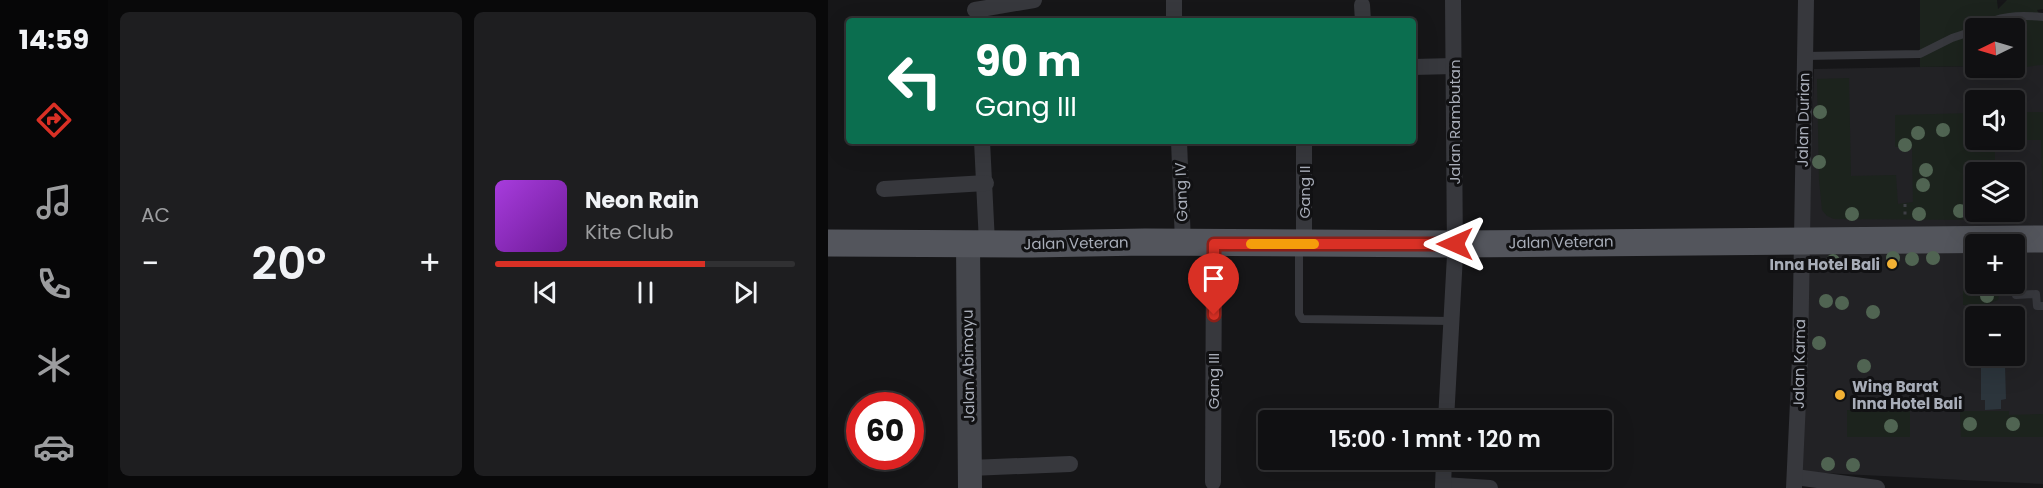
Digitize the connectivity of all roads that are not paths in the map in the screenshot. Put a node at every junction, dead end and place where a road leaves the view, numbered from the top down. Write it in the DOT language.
graph roads {
  1 [pos="1034,0"];
  2 [pos="1174,0"];
  3 [pos="1453,0"];
  4 [pos="1806,0"];
  5 [pos="975,10"];
  6 [pos="2043,17"];
  7 [pos="1174,18"];
  8 [pos="2001,18"];
  9 [pos="1965,33"];
  10 [pos="1805,56"];
  11 [pos="1454,66"];
  12 [pos="1416,67"];
  13 [pos="982,144"];
  14 [pos="1179,144"];
  15 [pos="1304,144"];
  16 [pos="986,183"];
  17 [pos="884,189"];
  18 [pos="2043,239"];
  19 [pos="1801,240"];
  20 [pos="828,243"];
  21 [pos="977,243"];
  22 [pos="1183,243"];
  23 [pos="1214,244"];
  24 [pos="1301,244"];
  25 [pos="1455,244"];
  26 [pos="2016,295"];
  27 [pos="2043,306"];
  28 [pos="1451,321"];
  29 [pos="1447,410"];
  30 [pos="1070,464"];
  31 [pos="1444,470"];
  32 [pos="970,478"];
  33 [pos="1213,482"];
  34 [pos="1794,482"];
  35 [pos="1443,487"];
  36 [pos="1490,488"];
  37 [pos="1877,488"];
  1 -- 5 [label="street"];
  2 -- 7 [label="street"];
  3 -- 11 [label="street, Jalan Rambutan"];
  4 -- 10 [label="street, Jalan Durian"];
  6 -- 8 [label="lane"];
  9 -- 10 [label="lane"];
  10 -- 19 [label="street, Jalan Durian"];
  11 -- 12 [label="street"];
  11 -- 25 [label="street, Jalan Rambutan"];
  13 -- 16 [label="street"];
  14 -- 22 [label="street, Gang IV"];
  15 -- 24 [label="street, Gang II"];
  16 -- 17 [label="street"];
  16 -- 21 [label="street"];
  18 -- 19 [label="main road, Jalan Veteran"];
  19 -- 25 [label="main road, Jalan Veteran"];
  19 -- 34 [label="street, Jalan Karna"];
  20 -- 21 [label="main road, Jalan Veteran"];
  21 -- 22 [label="main road, Jalan Veteran"];
  21 -- 32 [label="street, Jalan Abimayu"];
  22 -- 23 [label="main road, Jalan Veteran"];
  23 -- 24 [label="main road, Jalan Veteran"];
  23 -- 33 [label="street, Gang III"];
  24 -- 25 [label="main road, Jalan Veteran"];
  24 -- 28 [label="lane"];
  25 -- 28 [label="street, Jalan Rambutan"];
  26 -- 27 [label="lane"];
  28 -- 29 [label="street, Jalan Rambutan"];
  30 -- 32 [label="street"];
  31 -- 35 [label="street"];
  34 -- 37 [label="street"];
  35 -- 36 [label="street"];
}
